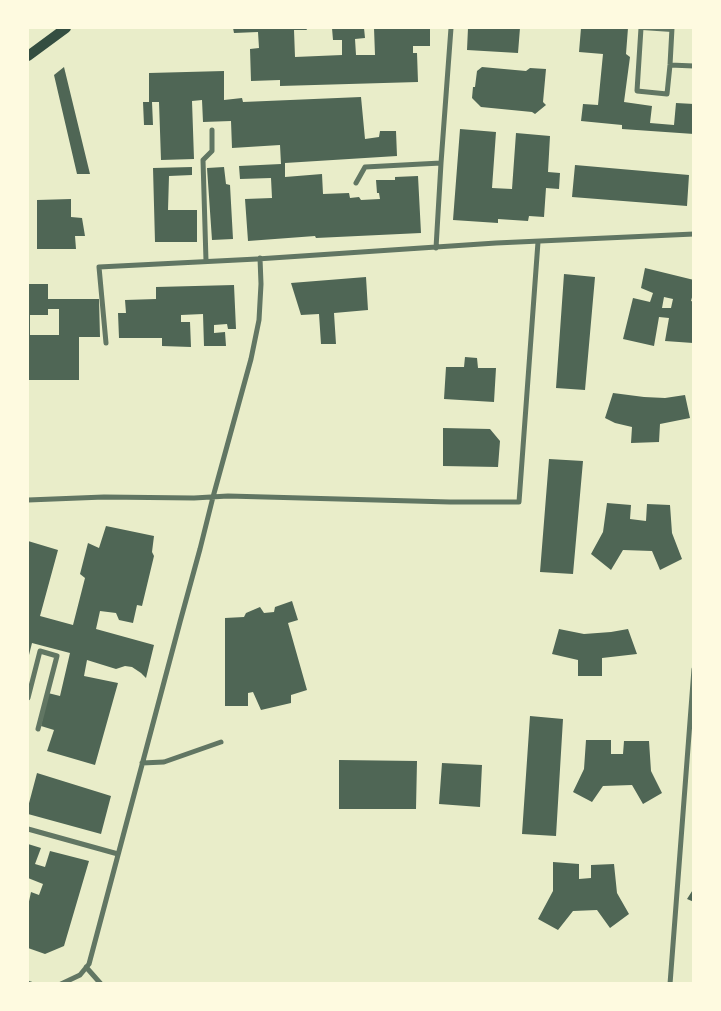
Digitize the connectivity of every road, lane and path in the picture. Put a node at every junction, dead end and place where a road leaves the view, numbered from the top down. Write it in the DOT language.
graph roads {
  1 [pos="66,28"];
  2 [pos="451,28"];
  3 [pos="642,28"];
  4 [pos="672,29"];
  5 [pos="28,56"];
  6 [pos="670,64"];
  7 [pos="694,66"];
  8 [pos="212,130"];
  9 [pos="441,162"];
  10 [pos="356,183"];
  11 [pos="694,234"];
  12 [pos="538,242"];
  13 [pos="436,248"];
  14 [pos="260,258"];
  15 [pos="206,261"];
  16 [pos="106,342"];
  17 [pos="213,497"];
  18 [pos="28,501"];
  19 [pos="694,669"];
  20 [pos="28,698"];
  21 [pos="38,729"];
  22 [pos="221,742"];
  23 [pos="142,763"];
  24 [pos="28,829"];
  25 [pos="118,854"];
  26 [pos="86,967"];
  27 [pos="60,984"];
  28 [pos="101,984"];
  29 [pos="670,984"];
  1 -- 5 [label="main road"];
  2 -- 9 [label="street"];
  3 -- 4 [label="lane"];
  3 -- 6 [label="street"];
  4 -- 6 [label="street"];
  6 -- 7 [label="street"];
  8 -- 15 [label="street"];
  9 -- 10 [label="street"];
  9 -- 13 [label="street"];
  11 -- 12 [label="street"];
  12 -- 13 [label="street"];
  12 -- 17 [label="street"];
  13 -- 14 [label="street"];
  14 -- 15 [label="street"];
  14 -- 17 [label="street"];
  15 -- 16 [label="street"];
  17 -- 18 [label="street"];
  17 -- 23 [label="street"];
  19 -- 29 [label="street"];
  20 -- 21 [label="street"];
  22 -- 23 [label="street"];
  23 -- 25 [label="street"];
  24 -- 25 [label="street"];
  25 -- 26 [label="street"];
  26 -- 27 [label="street"];
  26 -- 28 [label="street"];
}
